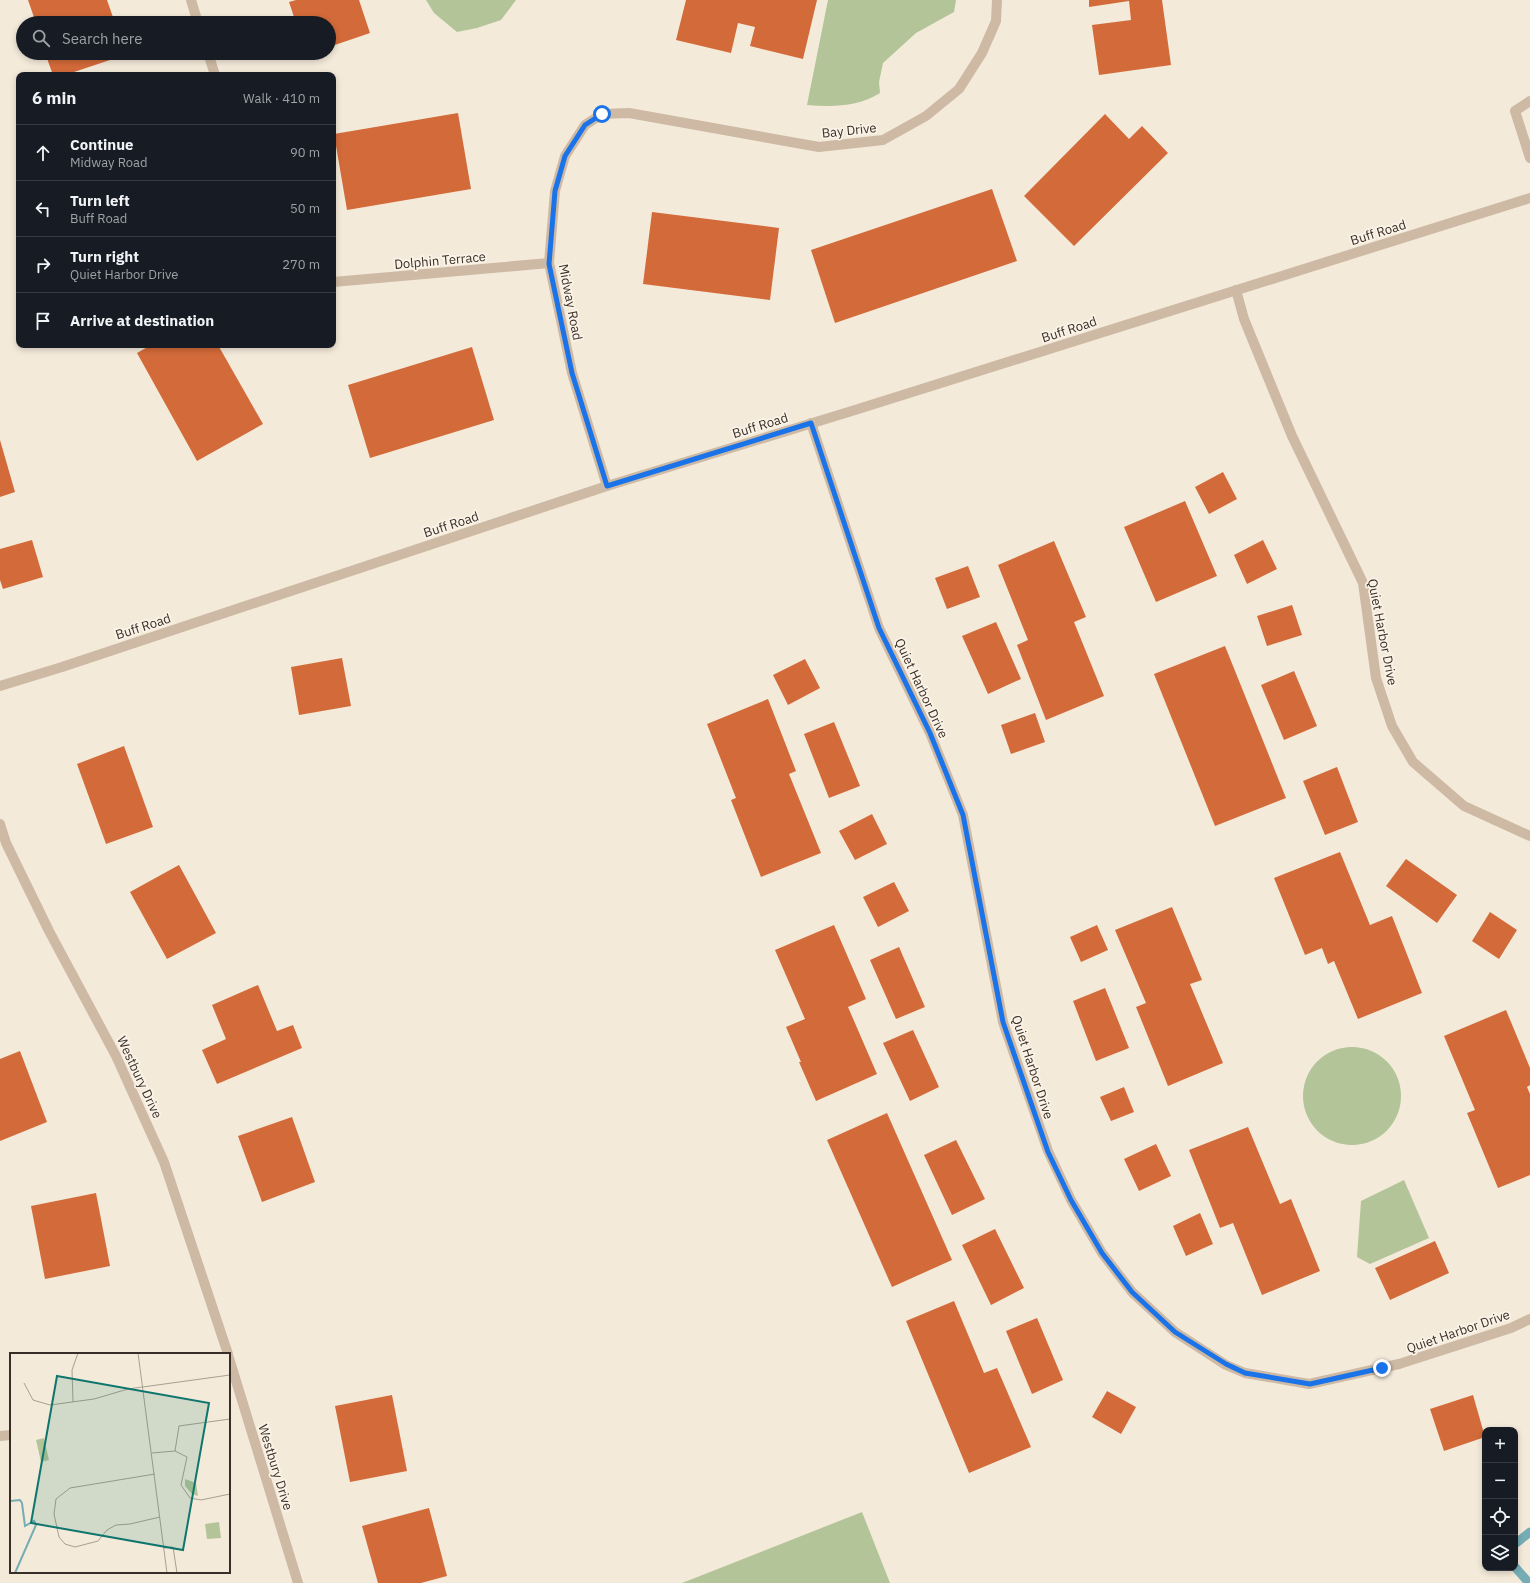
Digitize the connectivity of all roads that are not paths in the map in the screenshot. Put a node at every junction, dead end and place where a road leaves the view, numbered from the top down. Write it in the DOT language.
graph roads {
  1 [pos="191,0"];
  2 [pos="997,0"];
  3 [pos="196,16"];
  4 [pos="210,60"];
  5 [pos="214,72"];
  6 [pos="1530,101"];
  7 [pos="585,125"];
  8 [pos="1530,158"];
  9 [pos="1530,198"];
  10 [pos="549,264"];
  11 [pos="336,282"];
  12 [pos="1236,290"];
  13 [pos="811,423"];
  14 [pos="607,486"];
  15 [pos="0,686"];
  16 [pos="0,824"];
  17 [pos="1530,836"];
  18 [pos="1530,1319"];
  19 [pos="228,1353"];
  20 [pos="230,1364"];
  21 [pos="232,1375"];
  22 [pos="10,1435"];
  23 [pos="0,1436"];
  24 [pos="298,1583"];
  1 -- 3 [label="street"];
  2 -- 7 [label="street, Bay Drive"];
  4 -- 5 [label="street"];
  6 -- 8 [label="street"];
  7 -- 10 [label="street, Midway Road"];
  9 -- 12 [label="street, Buff Road"];
  10 -- 11 [label="street, Dolphin Terrace"];
  10 -- 14 [label="street, Midway Road"];
  12 -- 13 [label="street, Buff Road"];
  12 -- 17 [label="street, Quiet Harbor Drive"];
  13 -- 14 [label="street, Buff Road"];
  13 -- 18 [label="street, Quiet Harbor Drive"];
  14 -- 15 [label="street, Buff Road"];
  16 -- 19 [label="street, Westbury Drive"];
  20 -- 21 [label="street, Westbury Drive"];
  21 -- 24 [label="street, Westbury Drive"];
  22 -- 23 [label="street"];
}
